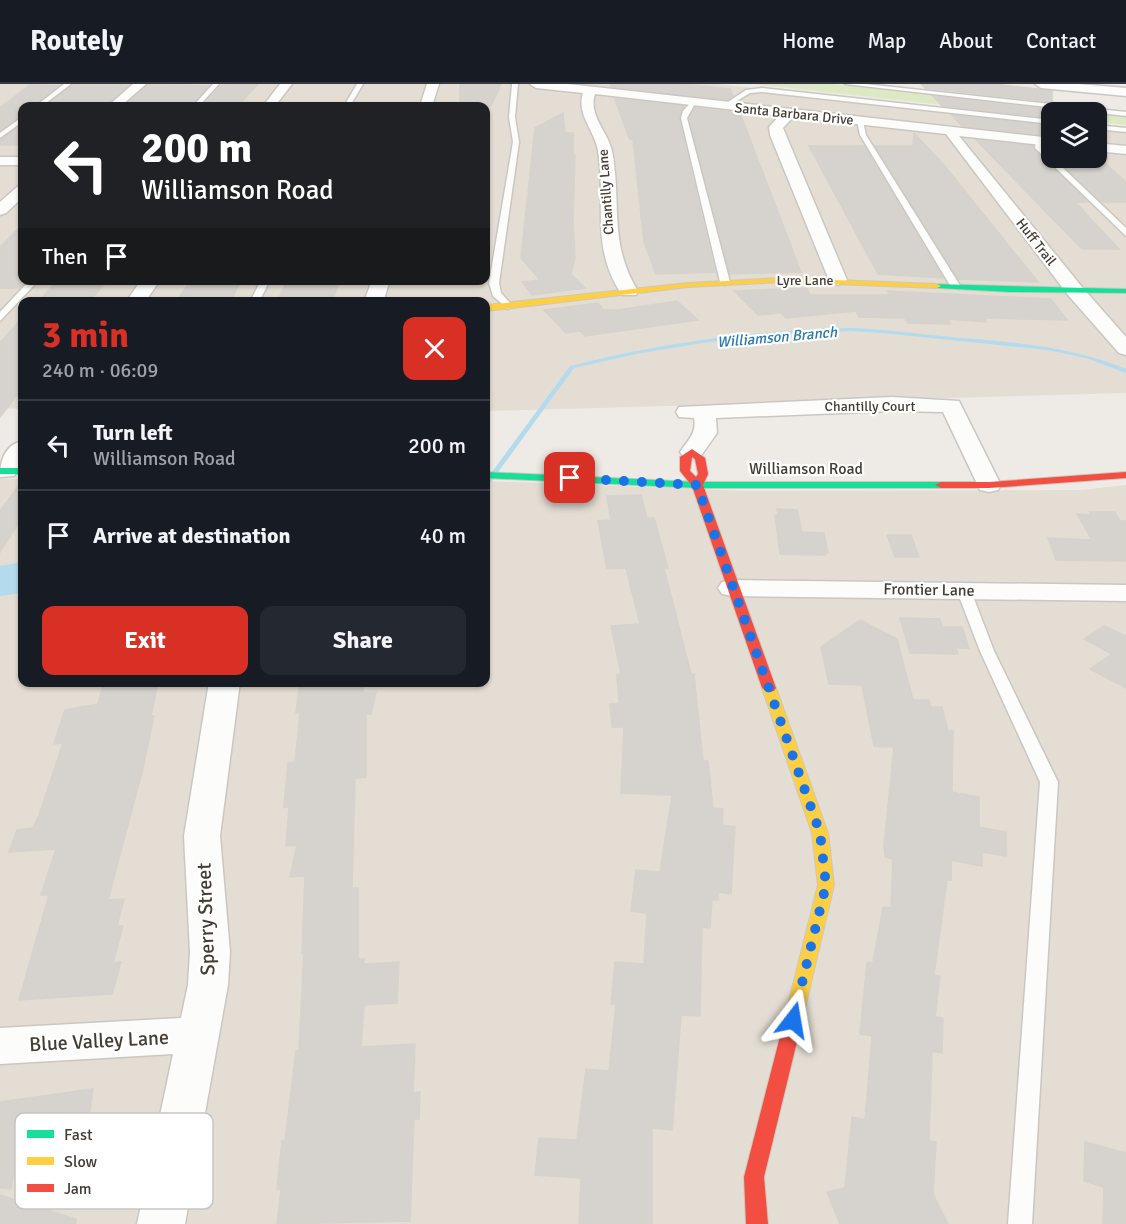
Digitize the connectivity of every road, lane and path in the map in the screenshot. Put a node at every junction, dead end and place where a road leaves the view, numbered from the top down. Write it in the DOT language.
graph roads {
  1 [pos="68,84"];
  2 [pos="140,84"];
  3 [pos="216,84"];
  4 [pos="286,84"];
  5 [pos="360,84"];
  6 [pos="433,84"];
  7 [pos="515,84"];
  8 [pos="536,84"];
  9 [pos="848,84"];
  10 [pos="1041,84"];
  11 [pos="590,91"];
  12 [pos="1126,92"];
  13 [pos="44,102"];
  14 [pos="119,102"];
  15 [pos="200,102"];
  16 [pos="272,102"];
  17 [pos="349,102"];
  18 [pos="427,102"];
  19 [pos="693,102"];
  20 [pos="725,106"];
  21 [pos="790,113"];
  22 [pos="1126,114"];
  23 [pos="860,121"];
  24 [pos="1041,121"];
  25 [pos="18,122"];
  26 [pos="1107,128"];
  27 [pos="1126,130"];
  28 [pos="953,132"];
  29 [pos="0,136"];
  30 [pos="1041,142"];
  31 [pos="1107,148"];
  32 [pos="1126,150"];
  33 [pos="0,161"];
  34 [pos="18,161"];
  35 [pos="1059,168"];
  36 [pos="18,194"];
  37 [pos="0,210"];
  38 [pos="1126,233"];
  39 [pos="838,280"];
  40 [pos="725,282"];
  41 [pos="30,285"];
  42 [pos="956,288"];
  43 [pos="629,291"];
  44 [pos="1076,291"];
  45 [pos="1126,291"];
  46 [pos="19,297"];
  47 [pos="18,298"];
  48 [pos="507,306"];
  49 [pos="490,308"];
  50 [pos="0,318"];
  51 [pos="1119,336"];
  52 [pos="1126,348"];
  53 [pos="692,452"];
  54 [pos="18,455"];
  55 [pos="9,471"];
  56 [pos="492,475"];
  57 [pos="1126,475"];
  58 [pos="697,485"];
  59 [pos="989,485"];
  60 [pos="732,588"];
  61 [pos="964,591"];
  62 [pos="1126,593"];
  63 [pos="224,687"];
  64 [pos="198,1035"];
  65 [pos="0,1046"];
  66 [pos="183,1113"];
  67 [pos="164,1209"];
  68 [pos="161,1224"];
  69 [pos="757,1224"];
  70 [pos="1020,1224"];
  1 -- 13 [label="lane"];
  2 -- 14 [label="street"];
  3 -- 15 [label="lane"];
  4 -- 16 [label="street"];
  5 -- 17 [label="lane"];
  6 -- 18 [label="street"];
  7 -- 48 [label="lane"];
  8 -- 11 [label="street, Santa Barbara Drive"];
  9 -- 22 [label="lane"];
  10 -- 12 [label="street"];
  11 -- 19 [label="street, Santa Barbara Drive"];
  11 -- 43 [label="street, Chantilly Lane"];
  19 -- 20 [label="street, Santa Barbara Drive"];
  19 -- 40 [label="lane"];
  20 -- 21 [label="street, Santa Barbara Drive"];
  20 -- 24 [label="lane"];
  21 -- 23 [label="street, Santa Barbara Drive"];
  21 -- 39 [label="street"];
  23 -- 28 [label="street, Santa Barbara Drive"];
  23 -- 42 [label="lane"];
  25 -- 29 [label="lane"];
  26 -- 27 [label="lane"];
  28 -- 30 [label="street, Santa Barbara Drive"];
  28 -- 44 [label="street, Huff Trail"];
  31 -- 32 [label="street"];
  33 -- 34 [label="street"];
  35 -- 38 [label="lane"];
  36 -- 37 [label="street"];
  39 -- 40 [label="street, Lyre Lane"];
  39 -- 42 [label="street, Lyre Lane"];
  40 -- 43 [label="street, Lyre Lane"];
  41 -- 46 [label="lane"];
  42 -- 44 [label="street, Lyre Lane"];
  43 -- 48 [label="street, Lyre Lane"];
  44 -- 45 [label="street, Lyre Lane"];
  44 -- 51 [label="street, Huff Trail"];
  47 -- 50 [label="lane"];
  48 -- 49 [label="street, Lyre Lane"];
  51 -- 52 [label="street, Huff Trail"];
  53 -- 58 [label="street, Chantilly Court"];
  53 -- 59 [label="street, Chantilly Court"];
  54 -- 55 [label="street"];
  56 -- 58 [label="street, Williamson Road"];
  57 -- 59 [label="street, Williamson Road"];
  58 -- 59 [label="street, Williamson Road"];
  58 -- 60 [label="street"];
  60 -- 61 [label="street, Frontier Lane"];
  60 -- 69 [label="street"];
  61 -- 62 [label="street, Frontier Lane"];
  61 -- 70 [label="lane"];
  63 -- 64 [label="street, Sperry Street"];
  64 -- 65 [label="street, Blue Valley Lane"];
  64 -- 66 [label="street, Sperry Street"];
  67 -- 68 [label="street, Sperry Street"];
}
